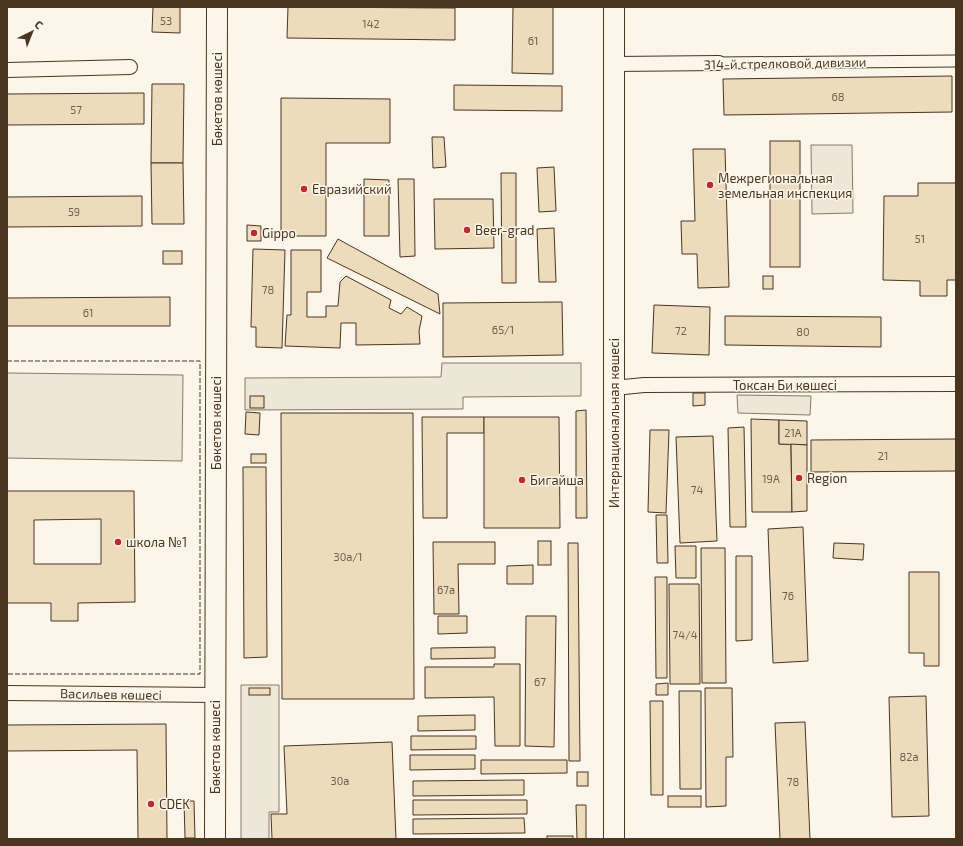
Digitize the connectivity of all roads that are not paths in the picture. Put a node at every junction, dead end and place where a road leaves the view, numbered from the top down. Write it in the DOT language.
graph roads {
  1 [pos="217,7"];
  2 [pos="614,7"];
  3 [pos="956,60"];
  4 [pos="719,63"];
  5 [pos="615,64"];
  6 [pos="130,67"];
  7 [pos="7,70"];
  8 [pos="956,384"];
  9 [pos="614,388"];
  10 [pos="7,693"];
  11 [pos="215,695"];
  12 [pos="215,839"];
  13 [pos="614,839"];
  1 -- 11 [label="main road, Бөкетов көшесі"];
  2 -- 5 [label="main road, Интернациональная көшесі"];
  3 -- 4 [label="street, 314-й стрелковой дивизии"];
  4 -- 5 [label="street, 314-й стрелковой дивизии"];
  5 -- 9 [label="main road, Интернациональная көшесі"];
  6 -- 7 [label="street"];
  8 -- 9 [label="street, Токсан Би көшесі"];
  9 -- 13 [label="main road, Интернациональная көшесі"];
  10 -- 11 [label="street, Васильев көшесі"];
  11 -- 12 [label="main road, Бөкетов көшесі"];
}
